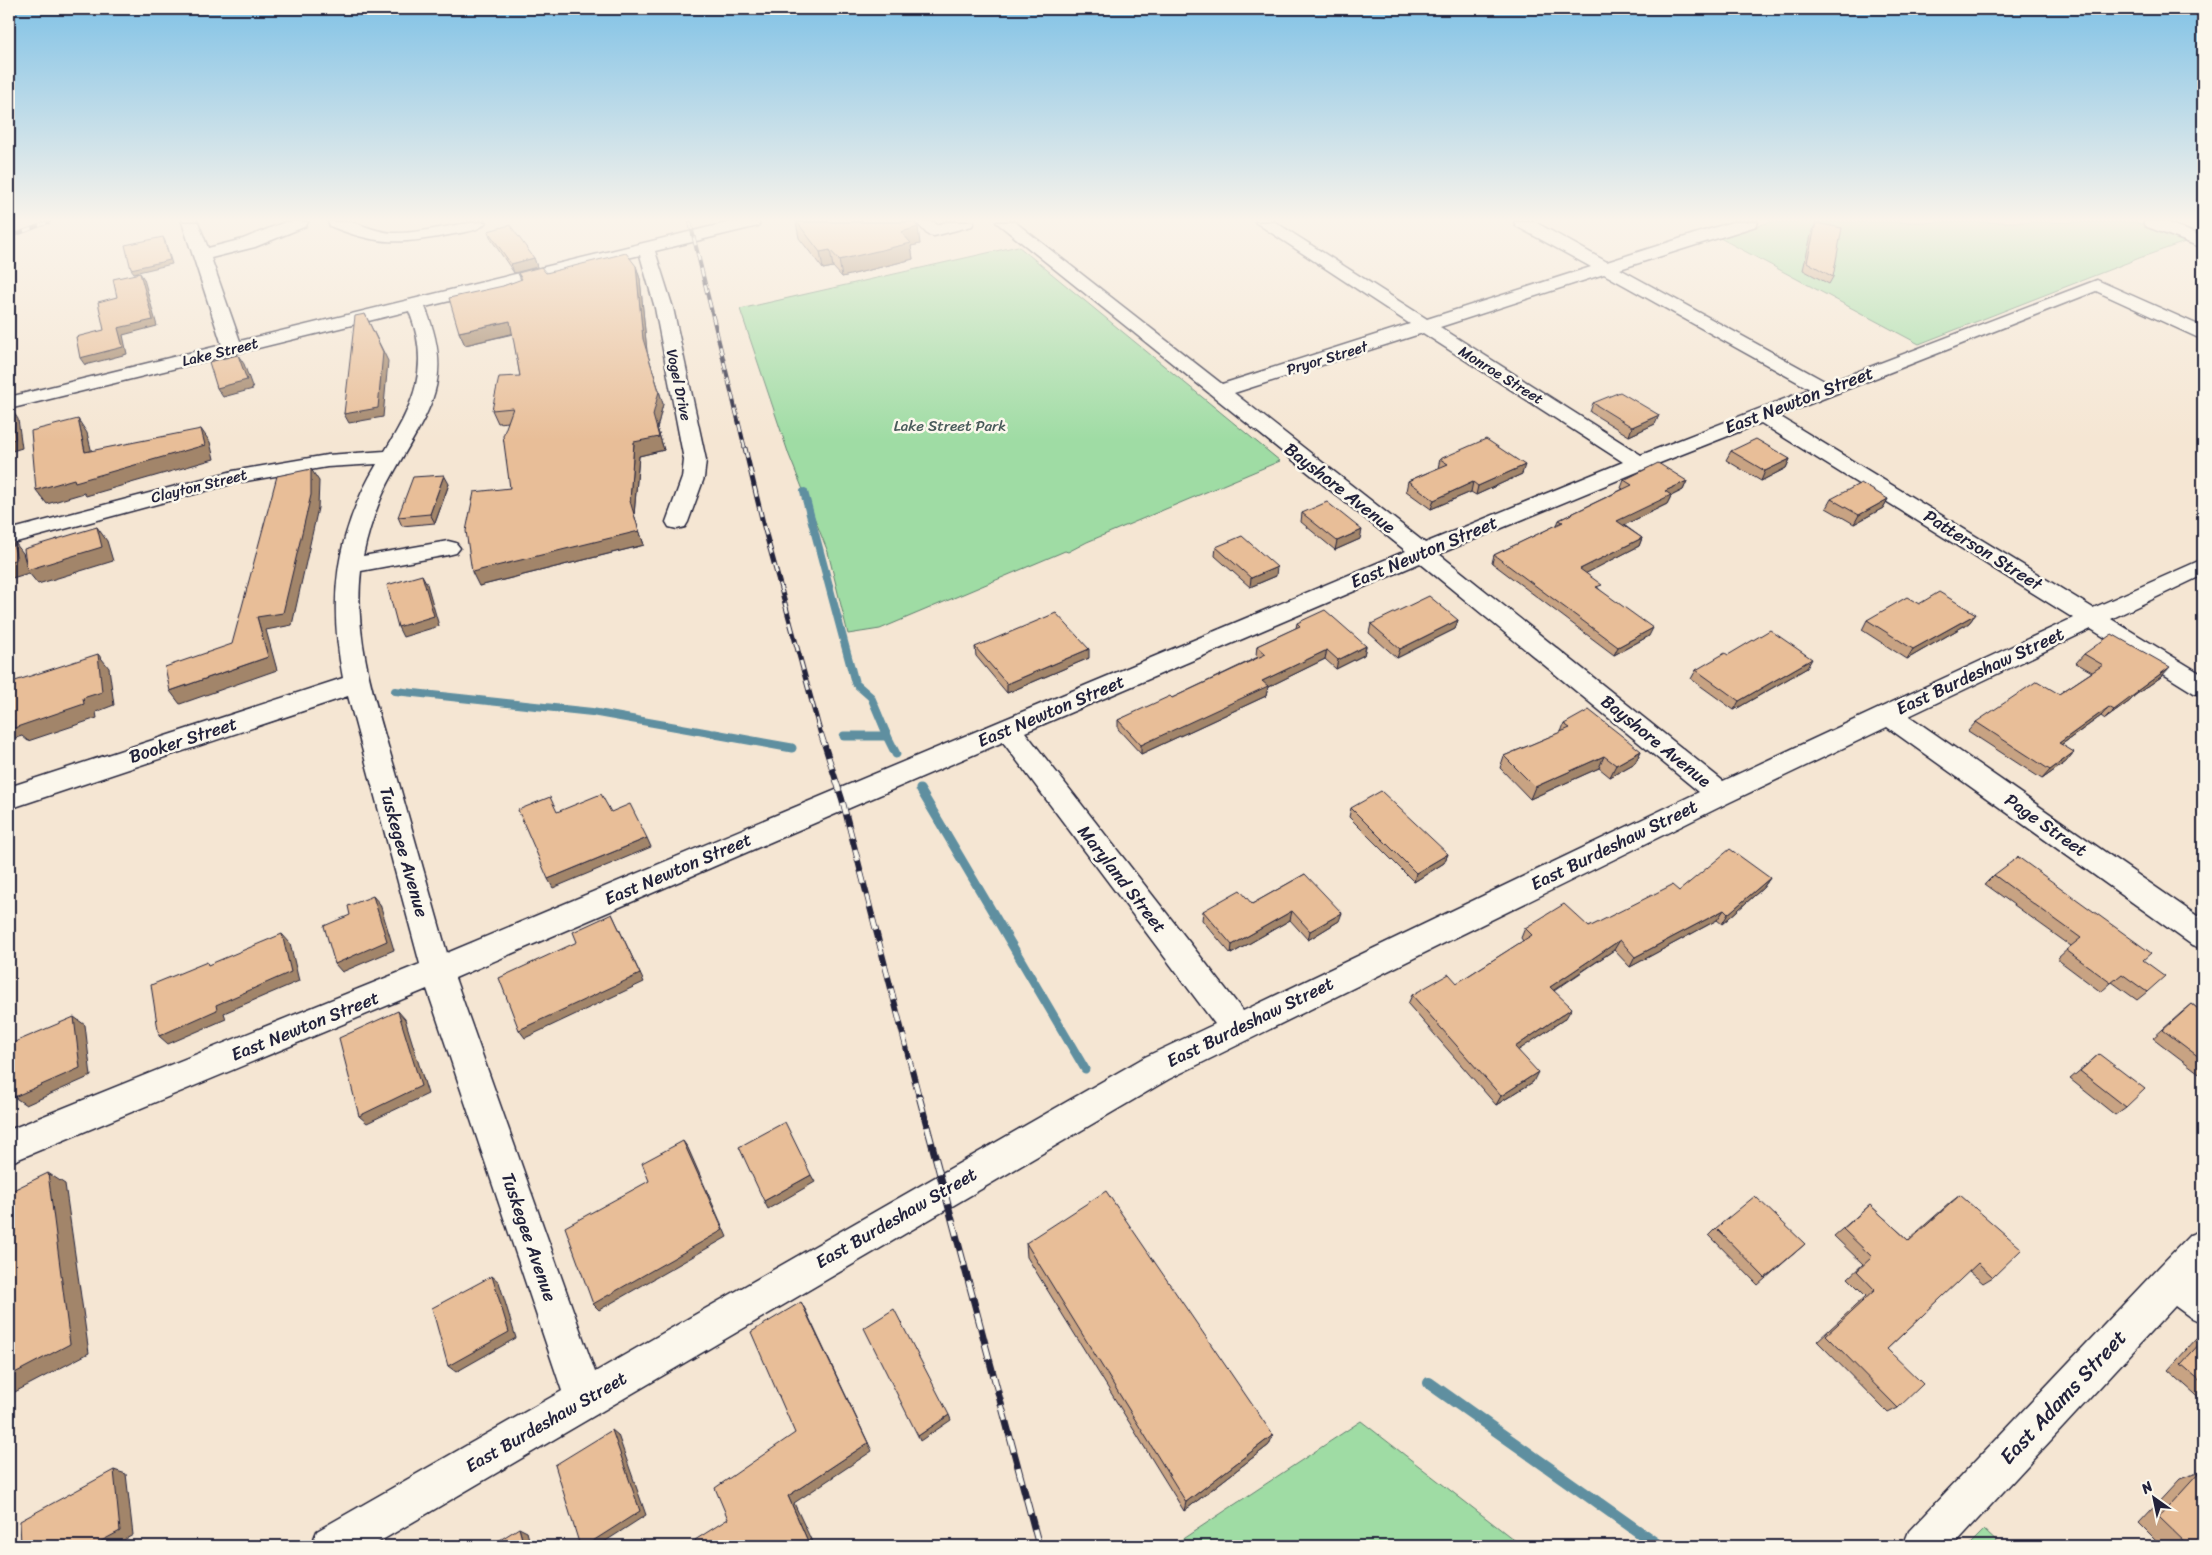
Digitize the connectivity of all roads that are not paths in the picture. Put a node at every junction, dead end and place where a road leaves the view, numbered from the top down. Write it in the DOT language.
graph roads {
  1 [pos="215,295"];
  2 [pos="454,295"];
  3 [pos="660,295"];
  4 [pos="1095,295"];
  5 [pos="1374,295"];
  6 [pos="1524,295"];
  7 [pos="1654,295"];
  8 [pos="2072,295"];
  9 [pos="2118,295"];
  10 [pos="415,304"];
  11 [pos="1424,327"];
  12 [pos="2203,334"];
  13 [pos="233,348"];
  14 [pos="1826,390"];
  15 [pos="1218,392"];
  16 [pos="9,403"];
  17 [pos="1763,415"];
  18 [pos="393,457"];
  19 [pos="1639,463"];
  20 [pos="677,522"];
  21 [pos="9,537"];
  22 [pos="448,548"];
  23 [pos="1422,552"];
  24 [pos="349,566"];
  25 [pos="2203,566"];
  26 [pos="2093,618"];
  27 [pos="357,683"];
  28 [pos="2203,687"];
  29 [pos="1888,715"];
  30 [pos="1008,729"];
  31 [pos="1720,794"];
  32 [pos="9,798"];
  33 [pos="2203,936"];
  34 [pos="437,972"];
  35 [pos="1237,1028"];
  36 [pos="9,1147"];
  37 [pos="2203,1248"];
  38 [pos="2172,1280"];
  39 [pos="2203,1304"];
  40 [pos="585,1399"];
  41 [pos="332,1546"];
  42 [pos="1924,1546"];
  1 -- 13 [label="street"];
  2 -- 10 [label="street, Lake Street"];
  3 -- 20 [label="street, Vogel Drive"];
  4 -- 15 [label="street, Bayshore Avenue"];
  5 -- 11 [label="street, Monroe Street"];
  6 -- 11 [label="street, Pryor Street"];
  7 -- 14 [label="street"];
  8 -- 14 [label="street, East Newton Street"];
  9 -- 12 [label="street, East Newton Street"];
  10 -- 13 [label="street, Lake Street"];
  10 -- 18 [label="street, Tuskegee Avenue"];
  11 -- 15 [label="street, Pryor Street"];
  11 -- 19 [label="street, Monroe Street"];
  13 -- 16 [label="street, Lake Street"];
  14 -- 17 [label="street, East Newton Street"];
  15 -- 23 [label="street, Bayshore Avenue"];
  17 -- 19 [label="street, East Newton Street"];
  17 -- 26 [label="street, Patterson Street"];
  18 -- 21 [label="street, Clayton Street"];
  18 -- 24 [label="street, Tuskegee Avenue"];
  19 -- 23 [label="street, East Newton Street"];
  22 -- 24 [label="street"];
  23 -- 30 [label="street, East Newton Street"];
  23 -- 31 [label="street, Bayshore Avenue"];
  24 -- 27 [label="street, Tuskegee Avenue"];
  25 -- 26 [label="street, East Burdeshaw Street"];
  26 -- 28 [label="street, Patterson Street"];
  26 -- 29 [label="street, East Burdeshaw Street"];
  27 -- 32 [label="street, Booker Street"];
  27 -- 34 [label="street, Tuskegee Avenue"];
  29 -- 31 [label="street, East Burdeshaw Street"];
  29 -- 33 [label="street, Page Street"];
  30 -- 34 [label="street, East Newton Street"];
  30 -- 35 [label="street, Maryland Street"];
  31 -- 35 [label="street, East Burdeshaw Street"];
  34 -- 36 [label="street, East Newton Street"];
  34 -- 40 [label="street, Tuskegee Avenue"];
  35 -- 40 [label="street, East Burdeshaw Street"];
  37 -- 38 [label="street, East Adams Street"];
  38 -- 39 [label="street"];
  38 -- 42 [label="street, East Adams Street"];
  40 -- 41 [label="street, East Burdeshaw Street"];
}
